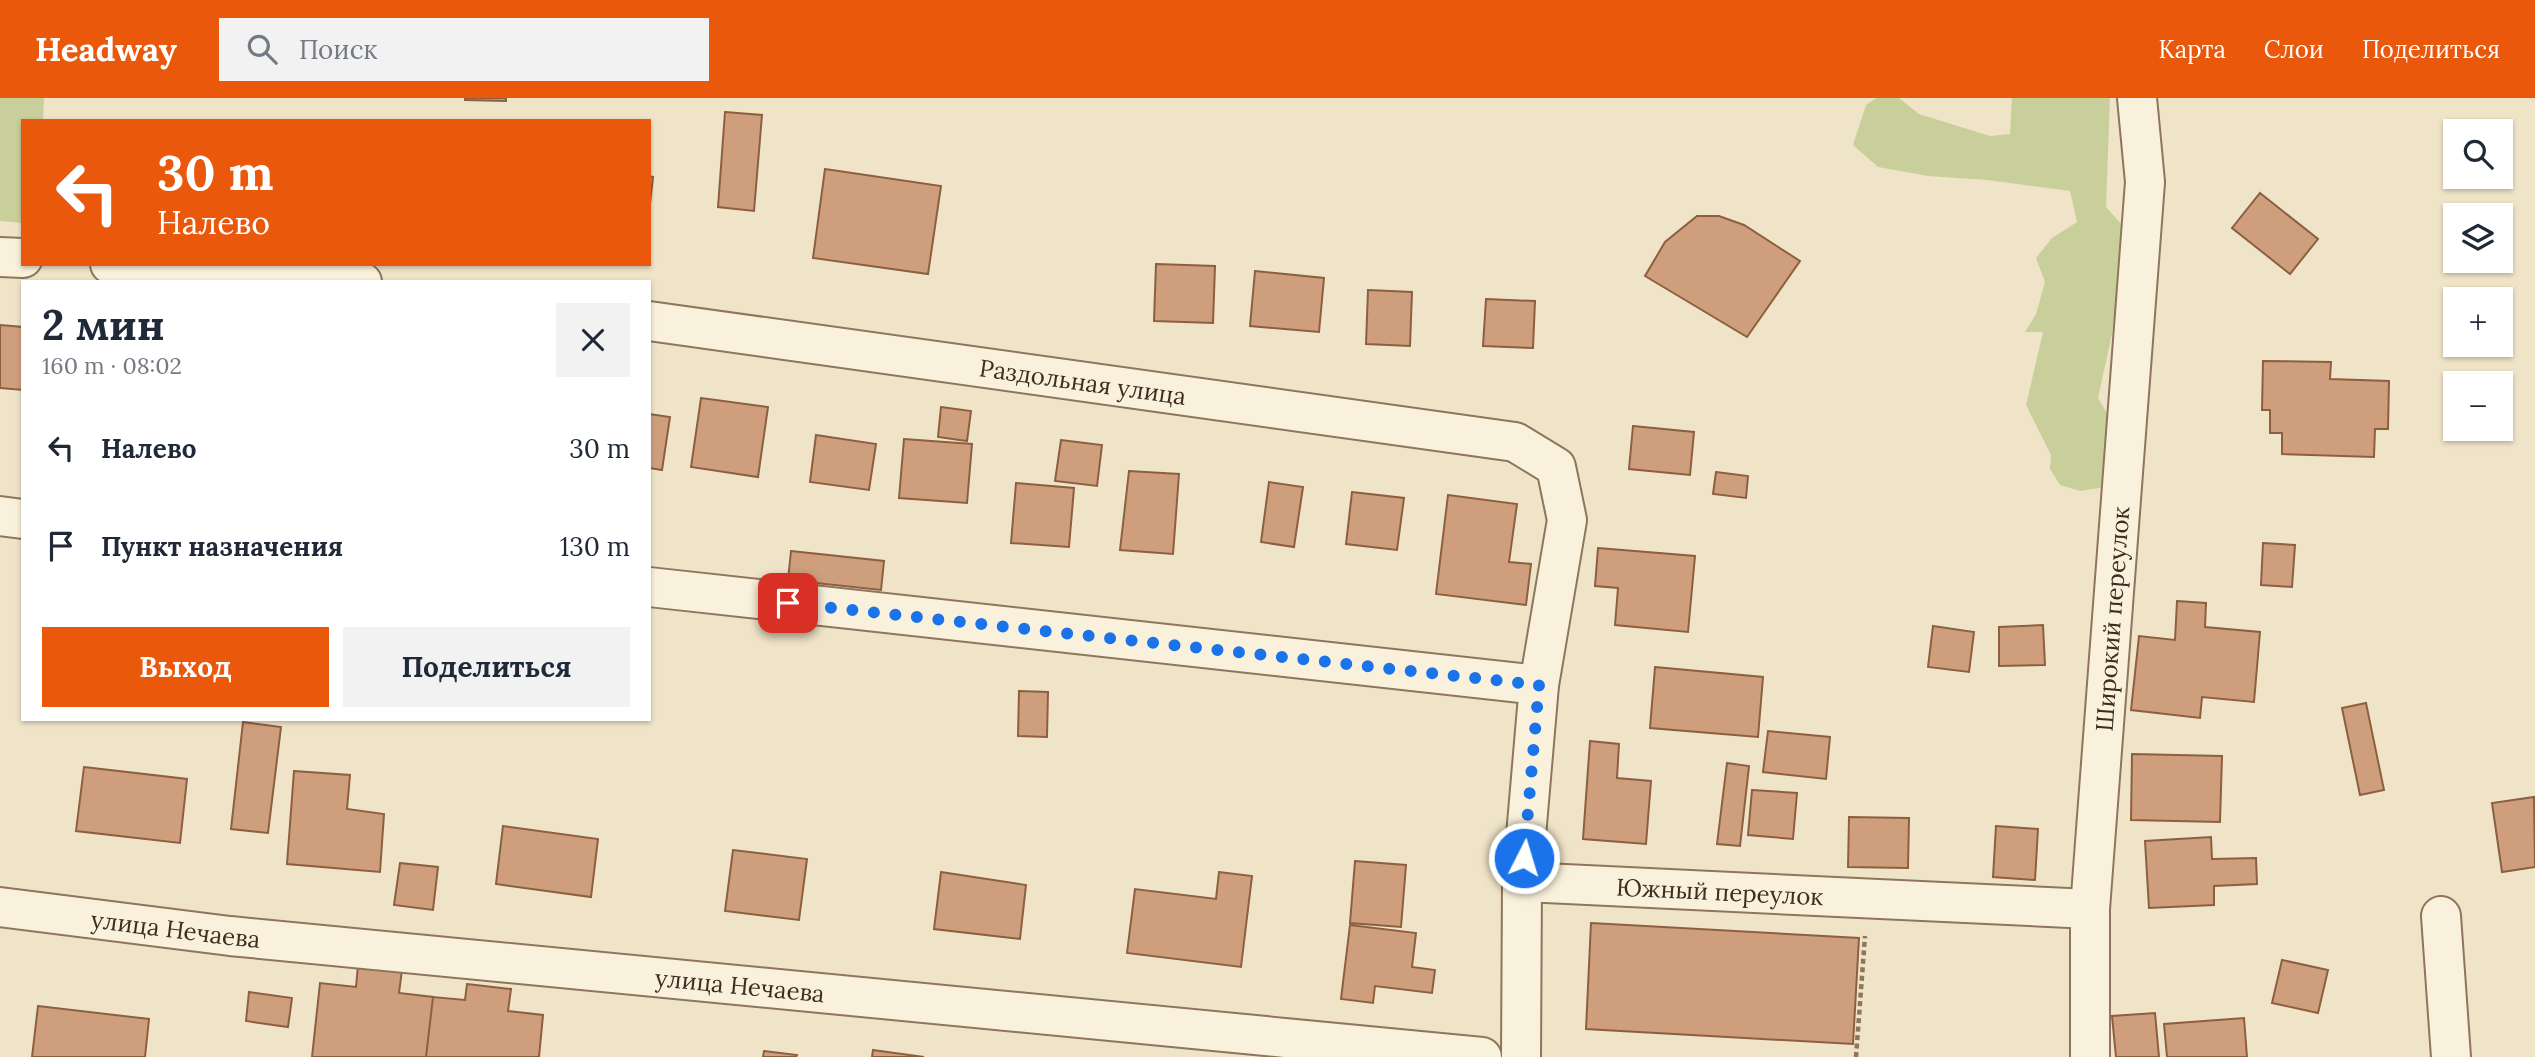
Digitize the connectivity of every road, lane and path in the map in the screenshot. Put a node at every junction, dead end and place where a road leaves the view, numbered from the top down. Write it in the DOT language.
graph roads {
  1 [pos="2137,98"];
  2 [pos="0,257"];
  3 [pos="21,258"];
  4 [pos="138,266"];
  5 [pos="334,280"];
  6 [pos="651,321"];
  7 [pos="0,516"];
  8 [pos="21,519"];
  9 [pos="651,587"];
  10 [pos="1539,685"];
  11 [pos="1522,882"];
  12 [pos="1869,897"];
  13 [pos="0,906"];
  14 [pos="2090,909"];
  15 [pos="2441,916"];
  16 [pos="1482,1057"];
  17 [pos="1521,1057"];
  18 [pos="1856,1057"];
  19 [pos="2090,1057"];
  20 [pos="2451,1057"];
  1 -- 14 [label="street, Широкий переулок"];
  2 -- 3 [label="street"];
  4 -- 5 [label="street"];
  6 -- 10 [label="street, Раздольная улица"];
  7 -- 8 [label="street"];
  9 -- 10 [label="street"];
  10 -- 11 [label="street"];
  11 -- 12 [label="street, Южный переулок"];
  11 -- 17 [label="street"];
  12 -- 14 [label="street, Южный переулок"];
  12 -- 18 [label="path"];
  13 -- 16 [label="street, улица Нечаева"];
  14 -- 19 [label="street, Широкий переулок"];
  15 -- 20 [label="street"];
}
